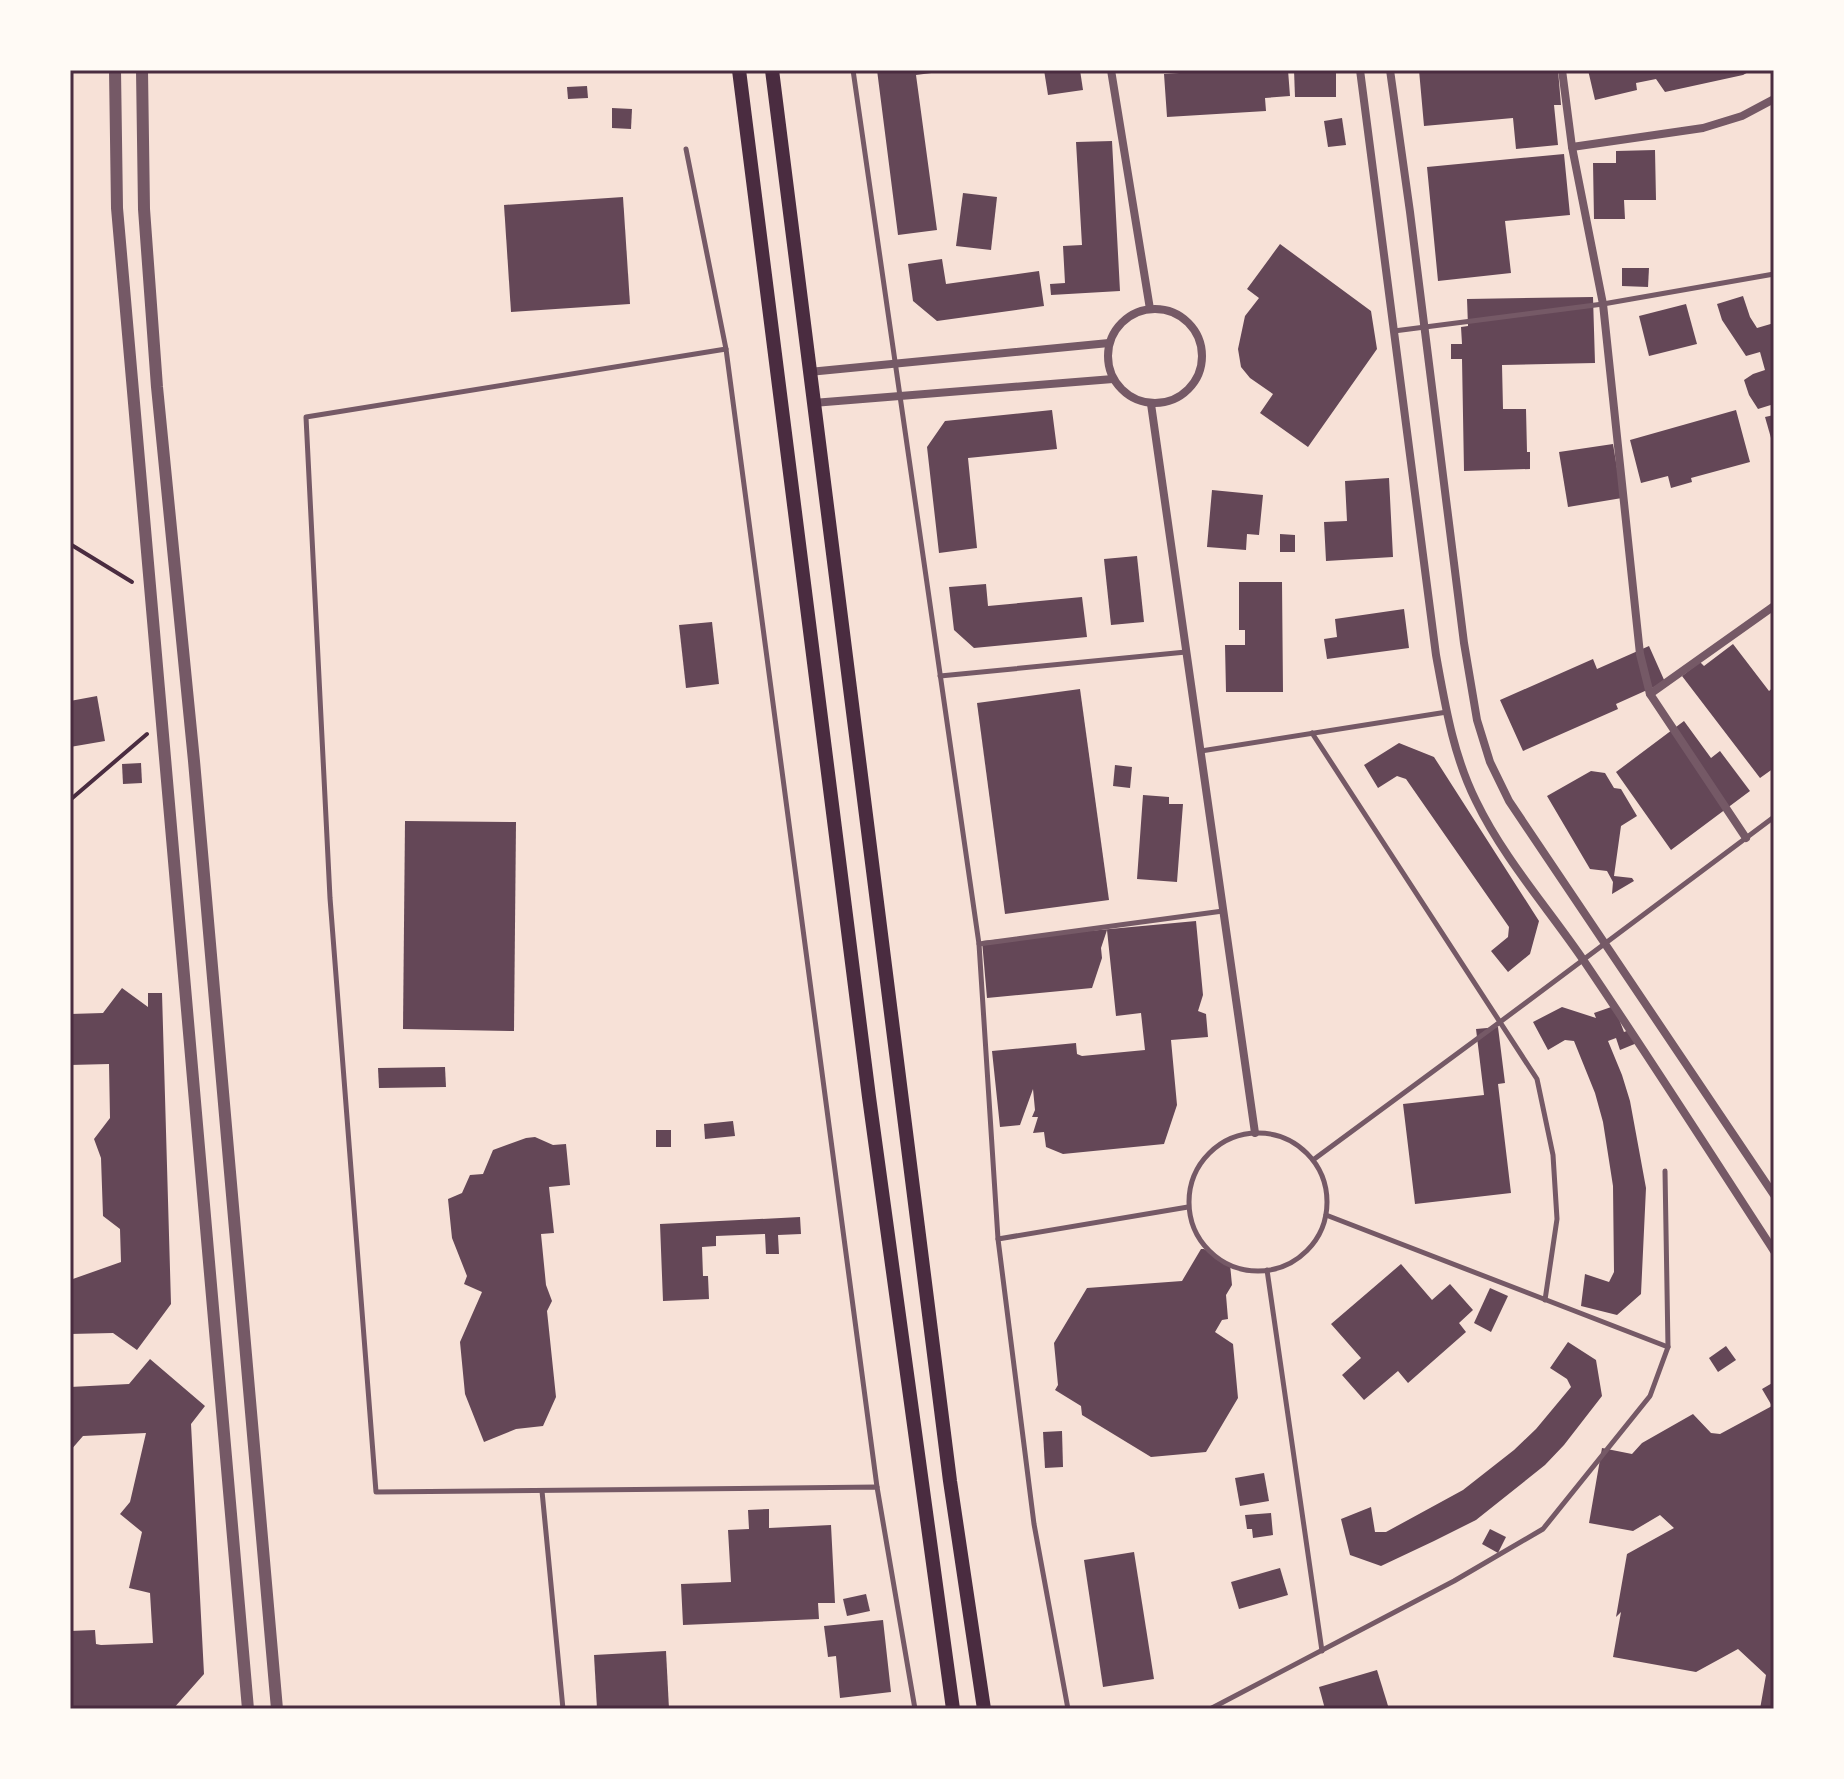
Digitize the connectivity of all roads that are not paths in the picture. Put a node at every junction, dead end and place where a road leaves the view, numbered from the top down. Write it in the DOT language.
graph roads {
  1 [pos="115,70"];
  2 [pos="142,70"];
  3 [pos="739,70"];
  4 [pos="772,70"];
  5 [pos="853,70"];
  6 [pos="1111,70"];
  7 [pos="1360,70"];
  8 [pos="1390,70"];
  9 [pos="1562,70"];
  10 [pos="1774,99"];
  11 [pos="1572,147"];
  12 [pos="686,149"];
  13 [pos="1774,274"];
  14 [pos="1603,304"];
  15 [pos="1150,309"];
  16 [pos="1424,327"];
  17 [pos="1394,331"];
  18 [pos="1109,343"];
  19 [pos="726,349"];
  20 [pos="895,364"];
  21 [pos="809,372"];
  22 [pos="1113,379"];
  23 [pos="900,396"];
  24 [pos="813,403"];
  25 [pos="1151,404"];
  26 [pos="1774,606"];
  27 [pos="1186,652"];
  28 [pos="940,676"];
  29 [pos="1650,694"];
  30 [pos="1447,712"];
  31 [pos="1312,733"];
  32 [pos="1200,751"];
  33 [pos="1774,817"];
  34 [pos="1746,838"];
  35 [pos="1223,911"];
  36 [pos="979,944"];
  37 [pos="1605,944"];
  38 [pos="1583,960"];
  39 [pos="1500,1022"];
  40 [pos="1255,1133"];
  41 [pos="1313,1160"];
  42 [pos="1665,1171"];
  43 [pos="1774,1195"];
  44 [pos="1188,1207"];
  45 [pos="1326,1215"];
  46 [pos="998,1239"];
  47 [pos="1774,1251"];
  48 [pos="1267,1270"];
  49 [pos="1545,1300"];
  50 [pos="1668,1347"];
  51 [pos="877,1487"];
  52 [pos="542,1491"];
  53 [pos="1322,1651"];
  54 [pos="1215,1708"];
  55 [pos="248,1709"];
  56 [pos="277,1709"];
  57 [pos="563,1709"];
  58 [pos="915,1709"];
  59 [pos="953,1709"];
  60 [pos="984,1709"];
  61 [pos="1068,1709"];
  1 -- 55 [label="street"];
  2 -- 56 [label="street"];
  3 -- 59 [label="main road"];
  4 -- 21 [label="main road"];
  5 -- 20 [label="lane"];
  6 -- 15 [label="street"];
  7 -- 17 [label="street"];
  8 -- 16 [label="street"];
  9 -- 11 [label="street"];
  10 -- 11 [label="street"];
  11 -- 14 [label="street"];
  12 -- 19 [label="lane"];
  13 -- 14 [label="lane"];
  14 -- 16 [label="lane"];
  14 -- 29 [label="street"];
  15 -- 18 [label="street"];
  15 -- 25 [label="street"];
  16 -- 17 [label="lane"];
  16 -- 37 [label="street"];
  17 -- 30 [label="street"];
  18 -- 20 [label="street"];
  18 -- 22 [label="street"];
  19 -- 51 [label="lane"];
  19 -- 52 [label="lane"];
  20 -- 21 [label="street"];
  20 -- 23 [label="lane"];
  21 -- 24 [label="main road"];
  22 -- 23 [label="street"];
  22 -- 25 [label="street"];
  23 -- 24 [label="street"];
  23 -- 28 [label="lane"];
  24 -- 60 [label="main road"];
  25 -- 27 [label="street"];
  26 -- 29 [label="street"];
  27 -- 28 [label="lane"];
  27 -- 32 [label="street"];
  28 -- 36 [label="lane"];
  29 -- 34 [label="street"];
  30 -- 31 [label="lane"];
  30 -- 38 [label="street"];
  31 -- 32 [label="lane"];
  31 -- 39 [label="lane"];
  32 -- 35 [label="street"];
  33 -- 34 [label="lane"];
  34 -- 37 [label="lane"];
  35 -- 36 [label="lane"];
  35 -- 40 [label="street"];
  36 -- 46 [label="lane"];
  37 -- 38 [label="lane"];
  37 -- 43 [label="street"];
  38 -- 39 [label="lane"];
  38 -- 47 [label="street"];
  39 -- 41 [label="lane"];
  39 -- 49 [label="lane"];
  40 -- 41 [label="lane"];
  40 -- 44 [label="lane"];
  41 -- 45 [label="lane"];
  42 -- 50 [label="lane"];
  44 -- 46 [label="lane"];
  44 -- 48 [label="lane"];
  45 -- 48 [label="lane"];
  45 -- 49 [label="lane"];
  46 -- 61 [label="lane"];
  48 -- 53 [label="lane"];
  49 -- 50 [label="lane"];
  50 -- 53 [label="lane"];
  51 -- 52 [label="lane"];
  51 -- 58 [label="lane"];
  52 -- 57 [label="lane"];
  53 -- 54 [label="lane"];
}
